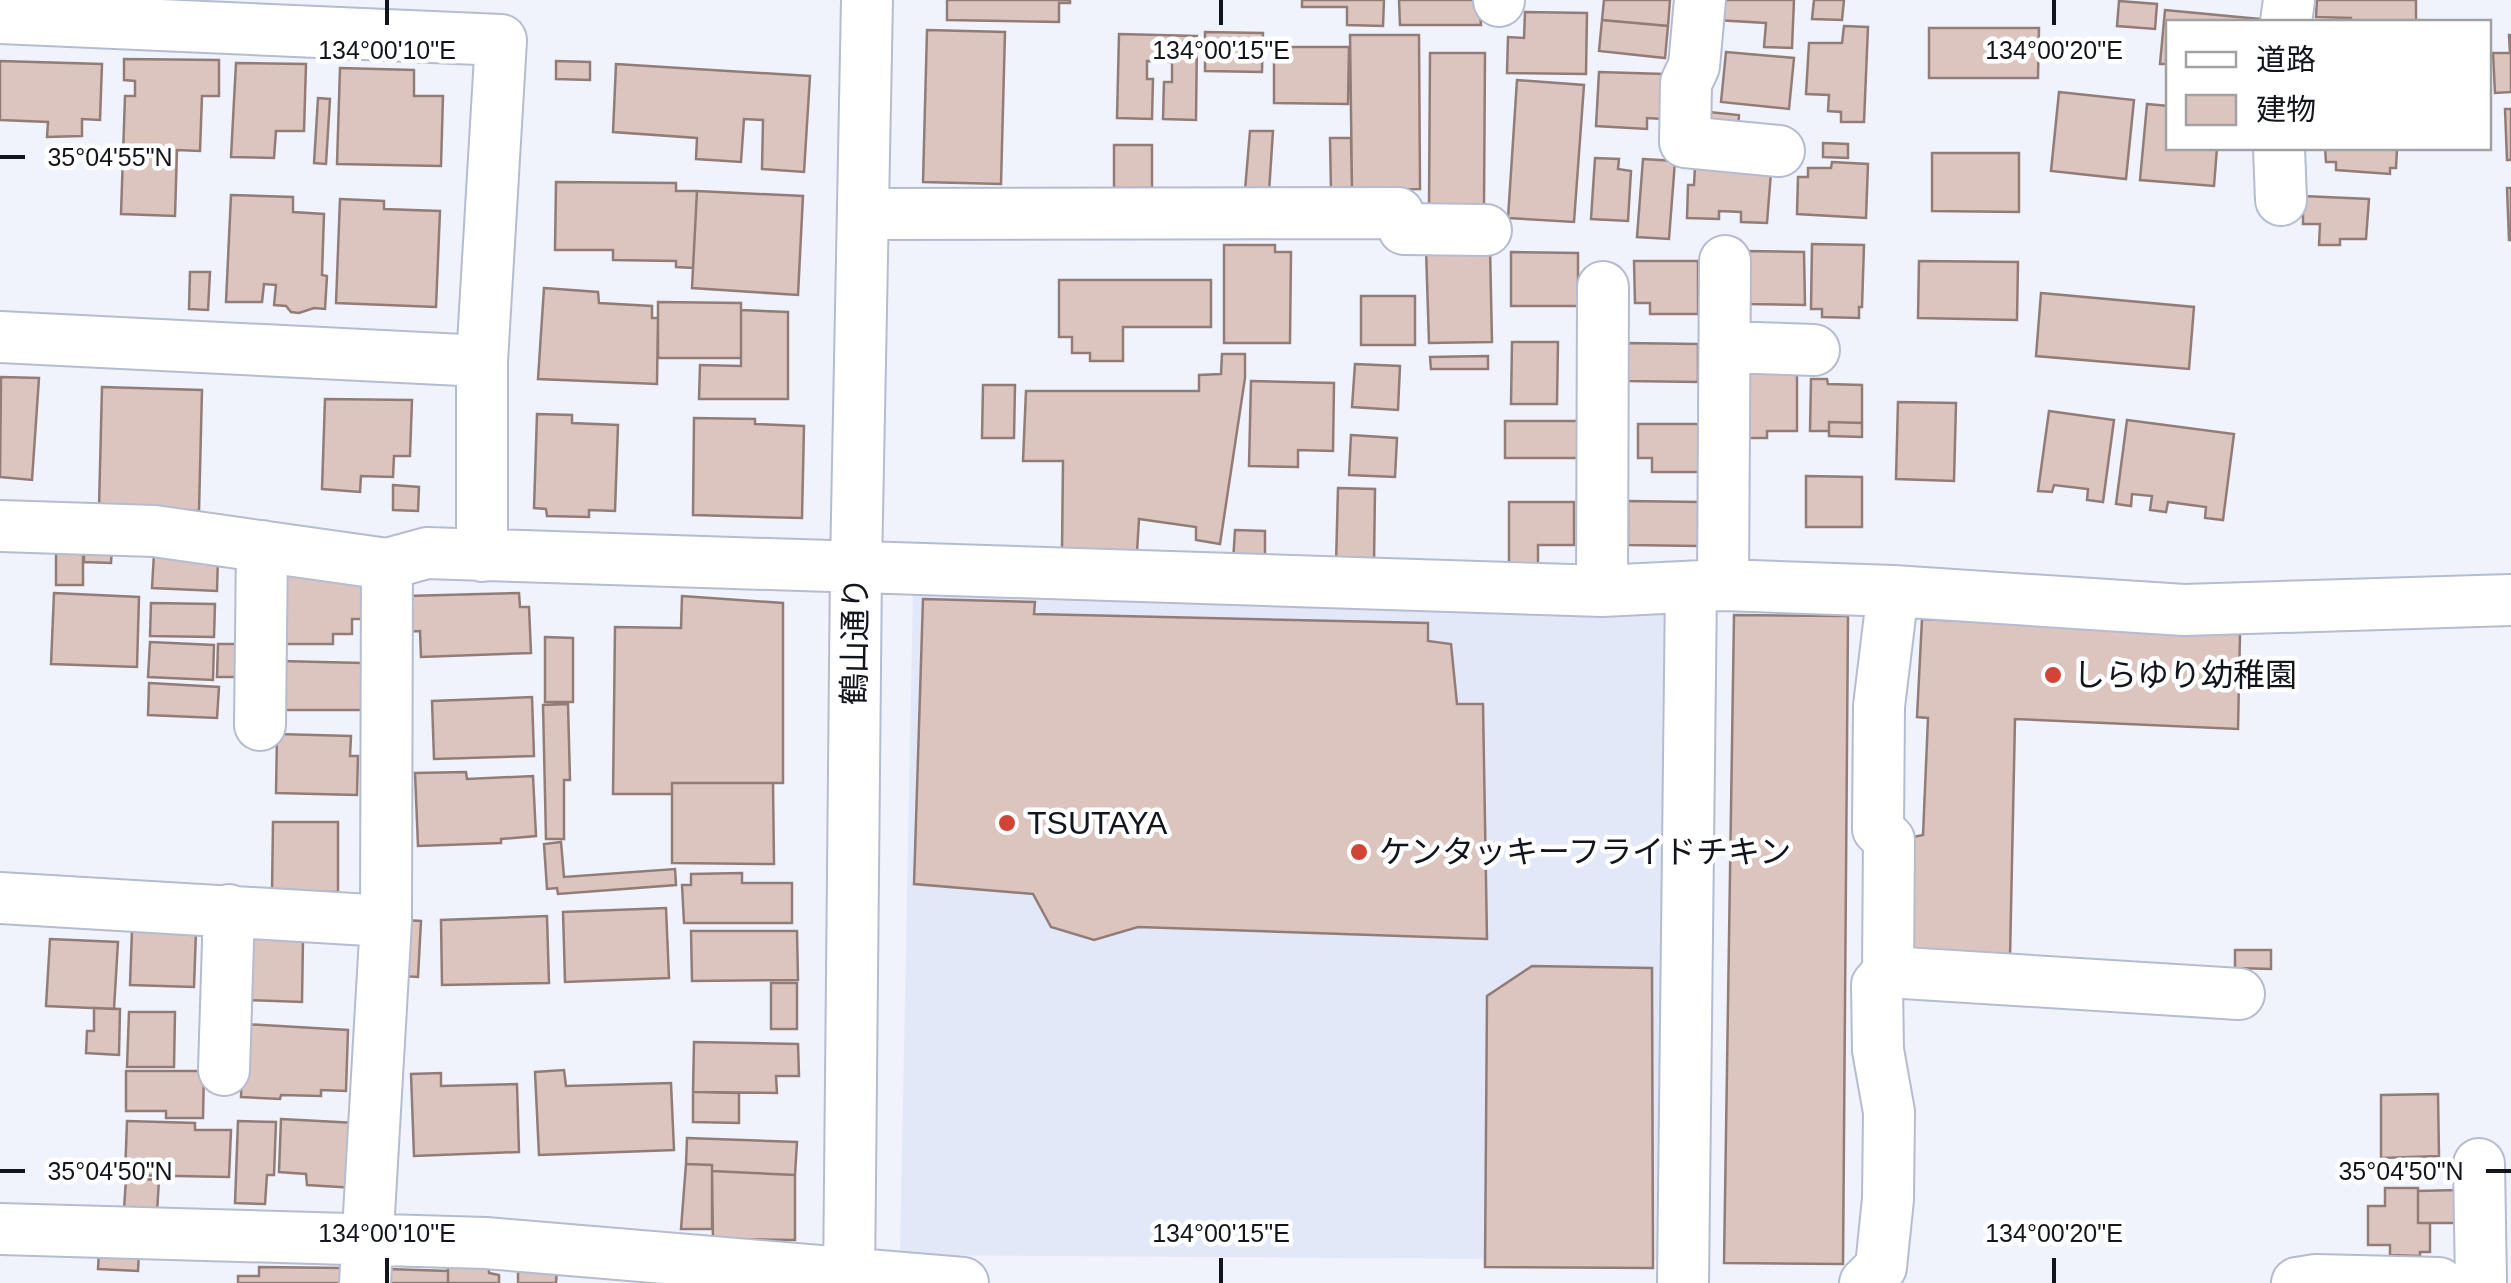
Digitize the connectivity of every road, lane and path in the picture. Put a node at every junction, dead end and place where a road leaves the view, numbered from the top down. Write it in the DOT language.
graph roads {
  1 [pos="867,0"];
  2 [pos="1700,0"];
  3 [pos="0,18"];
  4 [pos="2279,150"];
  5 [pos="1780,151"];
  6 [pos="2281,200"];
  7 [pos="862,214"];
  8 [pos="1486,230"];
  9 [pos="1725,261"];
  10 [pos="1603,287"];
  11 [pos="0,338"];
  12 [pos="1725,347"];
  13 [pos="1814,350"];
  14 [pos="482,361"];
  15 [pos="0,526"];
  16 [pos="262,546"];
  17 [pos="482,556"];
  18 [pos="387,564"];
  19 [pos="856,567"];
  20 [pos="1707,586"];
  21 [pos="1894,590"];
  22 [pos="1602,591"];
  23 [pos="2511,600"];
  24 [pos="260,725"];
  25 [pos="0,898"];
  26 [pos="230,910"];
  27 [pos="386,920"];
  28 [pos="1888,972"];
  29 [pos="2239,994"];
  30 [pos="224,1070"];
  31 [pos="2479,1164"];
  32 [pos="0,1229"];
  33 [pos="366,1261"];
  34 [pos="849,1278"];
  35 [pos="2484,1282"];
  36 [pos="963,1283"];
  37 [pos="1684,1283"];
  38 [pos="1864,1283"];
  39 [pos="2297,1283"];
  40 [pos="2439,1283"];
  41 [pos="2466,1283"];
  1 -- 7 [label="street, 鶴山通り"];
  2 -- 5 [label="street"];
  3 -- 14 [label="street"];
  4 -- 6 [label="street"];
  7 -- 8 [label="street"];
  7 -- 19 [label="street, 鶴山通り"];
  9 -- 12 [label="street"];
  10 -- 22 [label="street"];
  11 -- 14 [label="street"];
  12 -- 13 [label="street"];
  12 -- 20 [label="street"];
  14 -- 17 [label="street"];
  15 -- 16 [label="street"];
  16 -- 18 [label="street"];
  16 -- 24 [label="street"];
  17 -- 18 [label="street"];
  17 -- 19 [label="street"];
  18 -- 27 [label="street"];
  19 -- 22 [label="street"];
  19 -- 34 [label="street, 鶴山通り"];
  20 -- 21 [label="street"];
  20 -- 22 [label="street"];
  20 -- 37 [label="street"];
  21 -- 23 [label="street"];
  21 -- 28 [label="street"];
  25 -- 26 [label="street"];
  26 -- 27 [label="street"];
  26 -- 30 [label="street"];
  27 -- 33 [label="street"];
  28 -- 29 [label="street"];
  28 -- 38 [label="street"];
  31 -- 35 [label="street"];
  32 -- 33 [label="street"];
  33 -- 34 [label="street"];
  34 -- 36 [label="street"];
  35 -- 41 [label="street"];
  39 -- 40 [label="street"];
}
